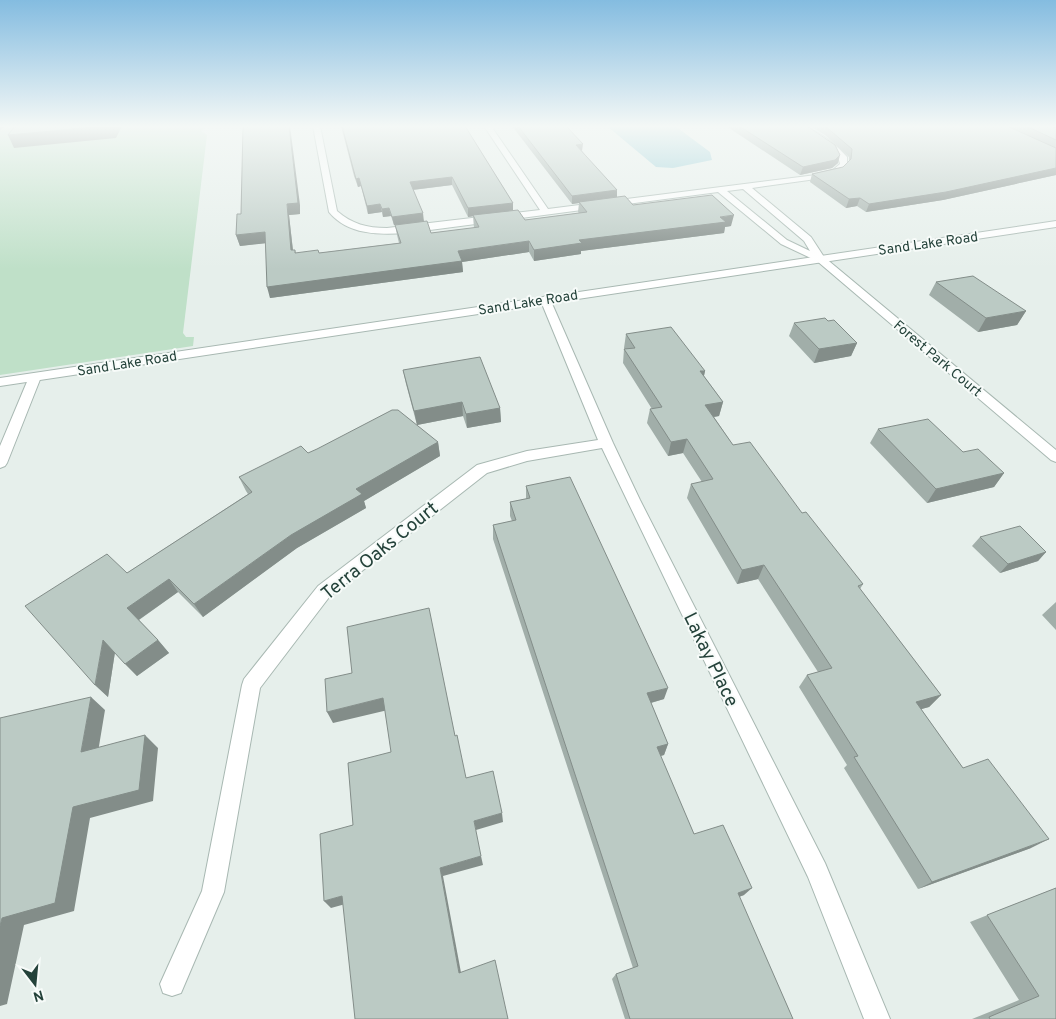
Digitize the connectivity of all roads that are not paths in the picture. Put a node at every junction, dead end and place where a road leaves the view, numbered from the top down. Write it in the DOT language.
graph roads {
  1 [pos="325,174"];
  2 [pos="519,174"];
  3 [pos="830,174"];
  4 [pos="745,186"];
  5 [pos="720,190"];
  6 [pos="546,212"];
  7 [pos="777,213"];
  8 [pos="753,216"];
  9 [pos="1056,224"];
  10 [pos="820,259"];
  11 [pos="545,299"];
  12 [pos="36,377"];
  13 [pos="0,382"];
  14 [pos="606,443"];
  15 [pos="1056,457"];
  16 [pos="0,463"];
  17 [pos="172,984"];
  18 [pos="877,1019"];
  1 -- 6 [label="street"];
  2 -- 6 [label="street"];
  3 -- 4 [label="street"];
  4 -- 5 [label="street"];
  4 -- 7 [label="street"];
  5 -- 6 [label="street"];
  5 -- 8 [label="street"];
  7 -- 8 [label="street"];
  7 -- 10 [label="street"];
  8 -- 10 [label="street"];
  9 -- 10 [label="street, Sand Lake Road"];
  10 -- 11 [label="street, Sand Lake Road"];
  10 -- 15 [label="street, Forest Park Court"];
  11 -- 12 [label="street, Sand Lake Road"];
  11 -- 14 [label="street, Lakay Place"];
  12 -- 13 [label="street, Sand Lake Road"];
  12 -- 16 [label="street"];
  14 -- 17 [label="street, Terra Oaks Court"];
  14 -- 18 [label="street, Lakay Place"];
}
